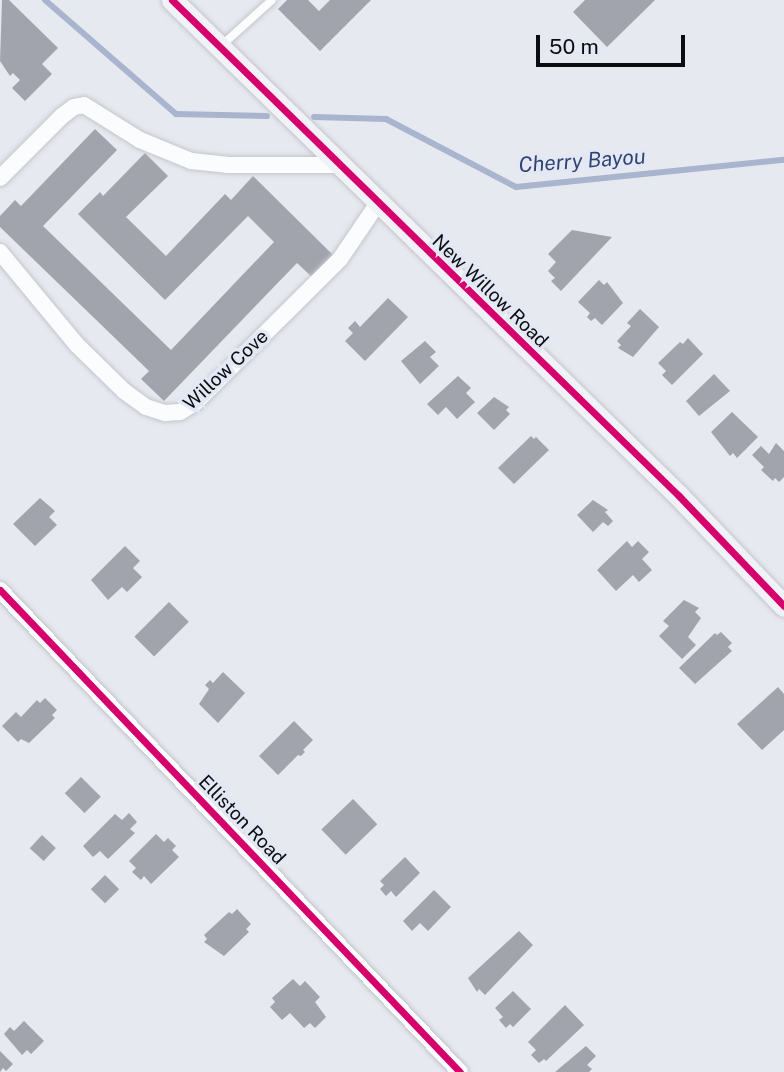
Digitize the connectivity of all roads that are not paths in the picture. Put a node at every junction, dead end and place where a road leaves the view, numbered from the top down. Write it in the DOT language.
graph roads {
  1 [pos="172,0"];
  2 [pos="272,0"];
  3 [pos="220,47"];
  4 [pos="340,165"];
  5 [pos="0,178"];
  6 [pos="378,203"];
  7 [pos="0,252"];
  8 [pos="0,590"];
  9 [pos="784,606"];
  10 [pos="460,1072"];
  1 -- 3 [label="main road, New Willow Road"];
  2 -- 3 [label="lane"];
  3 -- 4 [label="main road, New Willow Road"];
  4 -- 5 [label="street"];
  4 -- 6 [label="main road, New Willow Road"];
  6 -- 7 [label="street, Willow Cove"];
  6 -- 9 [label="main road, New Willow Road"];
  8 -- 10 [label="street, Elliston Road"];
}
